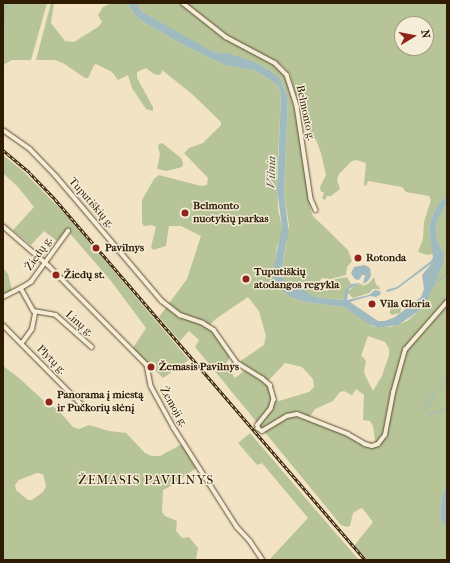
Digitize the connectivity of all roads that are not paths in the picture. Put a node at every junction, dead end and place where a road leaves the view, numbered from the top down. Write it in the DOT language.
graph roads {
  1 [pos="182,3"];
  2 [pos="3,130"];
  3 [pos="316,210"];
  4 [pos="3,226"];
  5 [pos="68,231"];
  6 [pos="45,263"];
  7 [pos="21,288"];
  8 [pos="3,297"];
  9 [pos="447,302"];
  10 [pos="35,313"];
  11 [pos="3,325"];
  12 [pos="22,343"];
  13 [pos="92,347"];
  14 [pos="86,408"];
  15 [pos="263,560"];
  1 -- 3 [label="street, Belmonto g."];
  2 -- 9 [label="street, Tuputiškių g."];
  4 -- 6 [label="street, Žemoji g."];
  5 -- 6 [label="street, Žiedų g."];
  6 -- 7 [label="street, Žiedų g."];
  6 -- 15 [label="street, Žemoji g."];
  7 -- 8 [label="street, Žiedų g."];
  7 -- 10 [label="street"];
  10 -- 12 [label="street"];
  10 -- 13 [label="street, Linų g."];
  11 -- 12 [label="street, Plytų g."];
  12 -- 14 [label="street, Plytų g."];
}
